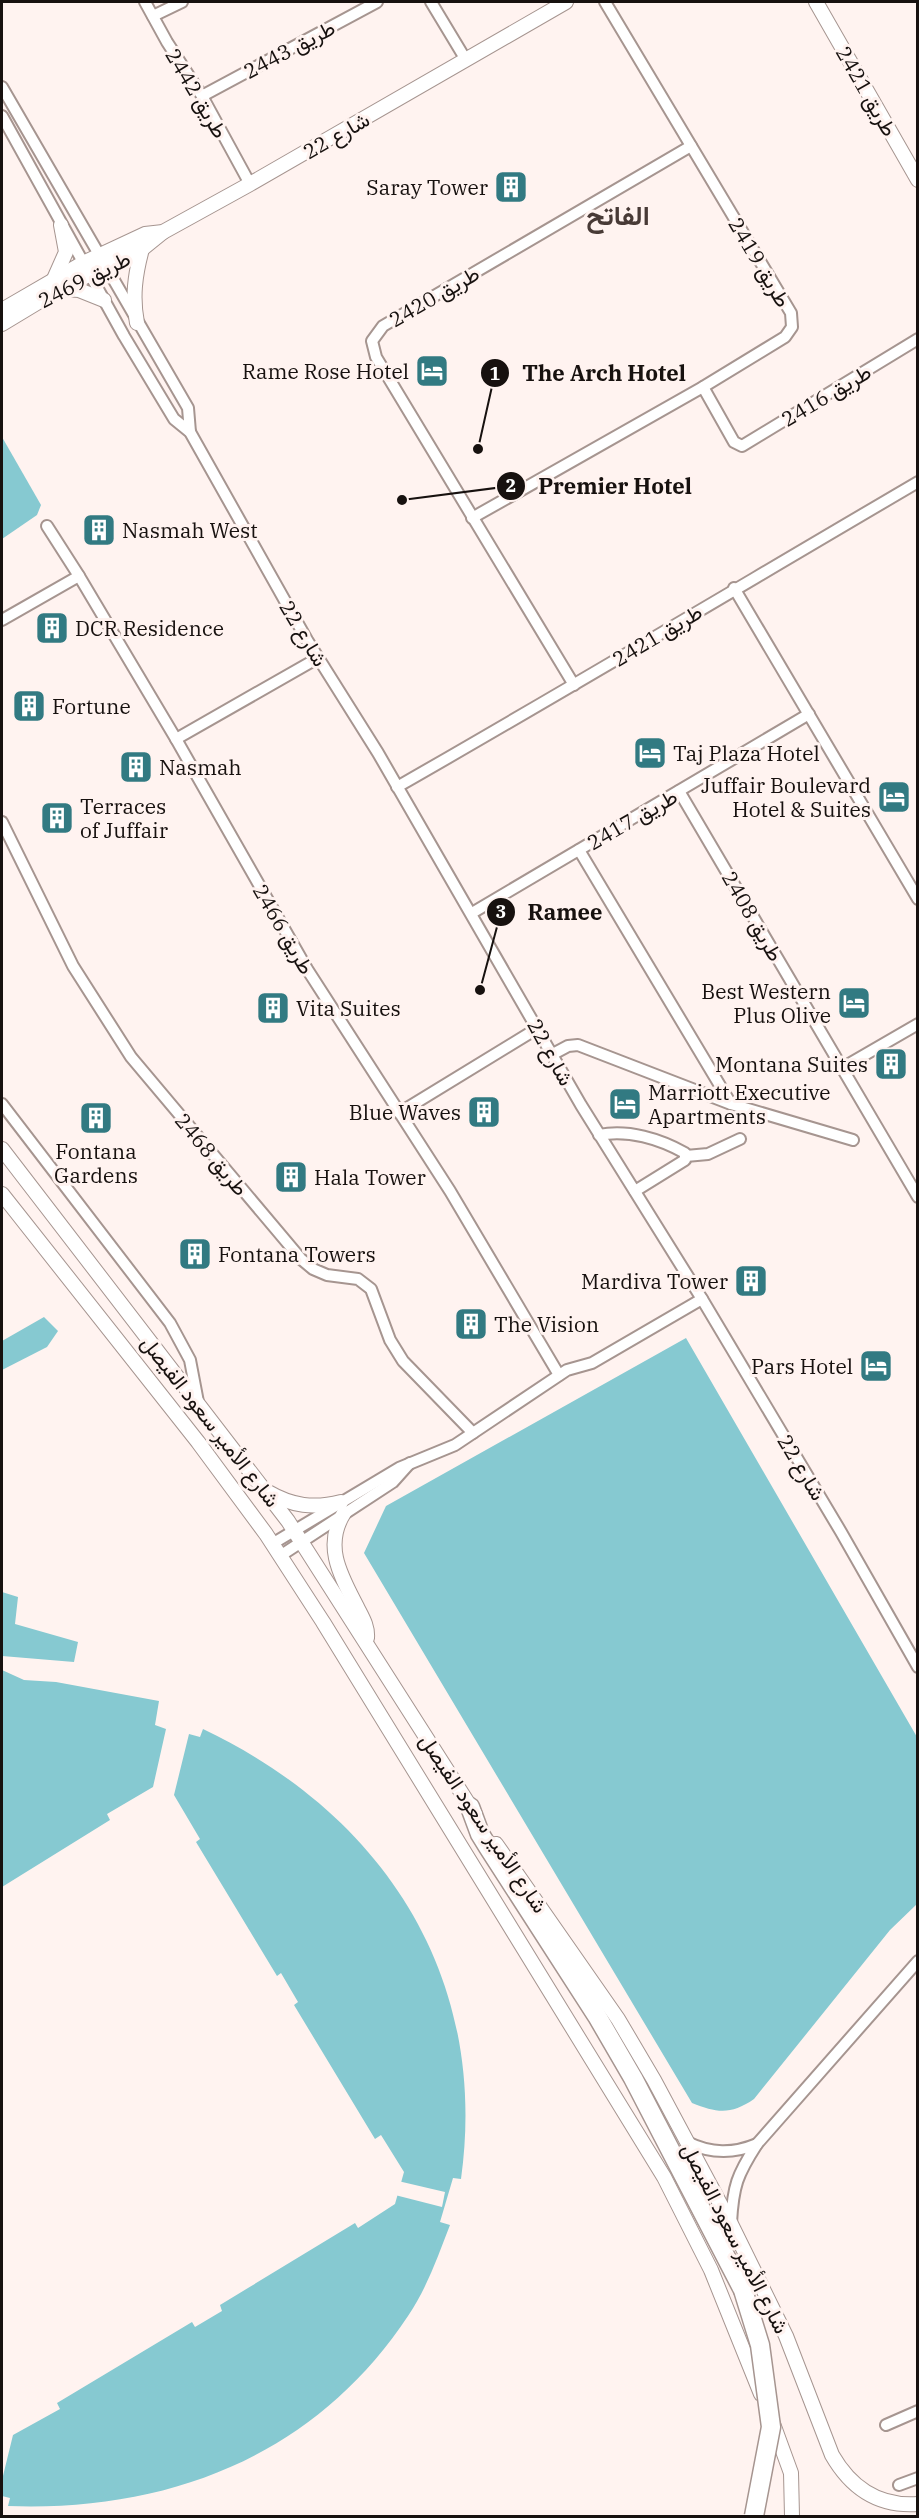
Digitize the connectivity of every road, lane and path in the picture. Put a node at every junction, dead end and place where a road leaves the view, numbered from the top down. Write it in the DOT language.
graph roads {
  1 [pos="145,2"];
  2 [pos="182,2"];
  3 [pos="377,2"];
  4 [pos="430,2"];
  5 [pos="566,2"];
  6 [pos="605,2"];
  7 [pos="816,2"];
  8 [pos="153,16"];
  9 [pos="466,60"];
  10 [pos="2,87"];
  11 [pos="202,96"];
  12 [pos="2,117"];
  13 [pos="691,146"];
  14 [pos="918,180"];
  15 [pos="250,184"];
  16 [pos="61,225"];
  17 [pos="164,231"];
  18 [pos="142,249"];
  19 [pos="103,261"];
  20 [pos="83,263"];
  21 [pos="90,276"];
  22 [pos="57,284"];
  23 [pos="104,300"];
  24 [pos="2,310"];
  25 [pos="137,323"];
  26 [pos="2,324"];
  27 [pos="918,339"];
  28 [pos="703,387"];
  29 [pos="190,432"];
  30 [pos="918,482"];
  31 [pos="472,518"];
  32 [pos="47,526"];
  33 [pos="78,576"];
  34 [pos="734,588"];
  35 [pos="2,620"];
  36 [pos="318,658"];
  37 [pos="574,685"];
  38 [pos="809,714"];
  39 [pos="176,740"];
  40 [pos="397,787"];
  41 [pos="679,790"];
  42 [pos="2,822"];
  43 [pos="579,850"];
  44 [pos="918,899"];
  45 [pos="472,913"];
  46 [pos="918,1024"];
  47 [pos="537,1028"];
  48 [pos="553,1054"];
  49 [pos="842,1068"];
  50 [pos="2,1104"];
  51 [pos="731,1104"];
  52 [pos="399,1113"];
  53 [pos="599,1135"];
  54 [pos="740,1139"];
  55 [pos="853,1140"];
  56 [pos="2,1149"];
  57 [pos="686,1156"];
  58 [pos="914,1182"];
  59 [pos="635,1191"];
  60 [pos="2,1194"];
  61 [pos="918,1197"];
  62 [pos="702,1299"];
  63 [pos="560,1375"];
  64 [pos="198,1403"];
  65 [pos="473,1433"];
  66 [pos="265,1490"];
  67 [pos="342,1508"];
  68 [pos="298,1536"];
  69 [pos="276,1550"];
  70 [pos="366,1643"];
  71 [pos="918,1667"];
  72 [pos="470,1807"];
  73 [pos="918,1961"];
  74 [pos="687,2142"];
  75 [pos="757,2144"];
  76 [pos="731,2224"];
  77 [pos="918,2411"];
  78 [pos="886,2425"];
  79 [pos="918,2478"];
  80 [pos="899,2485"];
  81 [pos="918,2504"];
  82 [pos="754,2517"];
  83 [pos="792,2517"];
  1 -- 8 [label="street, طريق 2442"];
  2 -- 8 [label="street"];
  3 -- 11 [label="street, طريق 2443"];
  4 -- 9 [label="street"];
  5 -- 9 [label="street, شارع 22"];
  6 -- 13 [label="street, طريق 2419"];
  7 -- 14 [label="street, طريق 2421"];
  8 -- 11 [label="street, طريق 2442"];
  9 -- 15 [label="street, شارع 22"];
  10 -- 19 [label="street, شارع 22"];
  11 -- 15 [label="street, طريق 2442"];
  12 -- 16 [label="street, شارع 22"];
  13 -- 28 [label="street, طريق 2419"];
  13 -- 31 [label="street, طريق 2420"];
  15 -- 17 [label="street, شارع 22"];
  16 -- 20 [label="street, شارع 22"];
  16 -- 22 [label="street"];
  17 -- 18 [label="street, طريق 2469"];
  17 -- 19 [label="street, شارع 22"];
  18 -- 19 [label="street, طريق 2469"];
  18 -- 25 [label="street"];
  19 -- 20 [label="street, شارع 22"];
  19 -- 21 [label="street, طريق 2469"];
  19 -- 25 [label="street, شارع 22"];
  20 -- 21 [label="street, شارع 22"];
  20 -- 22 [label="street, شارع 22"];
  21 -- 22 [label="street, طريق 2469"];
  21 -- 23 [label="street, شارع 22"];
  22 -- 23 [label="street"];
  22 -- 24 [label="street, شارع 22"];
  22 -- 26 [label="street, طريق 2469"];
  23 -- 29 [label="street, شارع 22"];
  25 -- 29 [label="street, شارع 22"];
  27 -- 28 [label="street, طريق 2416"];
  28 -- 31 [label="street, طريق 2419"];
  29 -- 36 [label="street, شارع 22"];
  30 -- 34 [label="street, طريق 2421"];
  31 -- 37 [label="street, طريق 2420"];
  32 -- 33 [label="street, طريق 2466"];
  33 -- 35 [label="street"];
  33 -- 39 [label="street, طريق 2466"];
  34 -- 37 [label="street, طريق 2421"];
  34 -- 38 [label="street"];
  36 -- 39 [label="street"];
  36 -- 40 [label="street, شارع 22"];
  37 -- 40 [label="street, طريق 2421"];
  38 -- 41 [label="street, طريق 2417"];
  38 -- 44 [label="street"];
  39 -- 52 [label="street, طريق 2466"];
  40 -- 45 [label="street, شارع 22"];
  41 -- 43 [label="street, طريق 2417"];
  41 -- 49 [label="street, طريق 2408"];
  42 -- 65 [label="street, طريق 2468"];
  43 -- 45 [label="street, طريق 2417"];
  43 -- 51 [label="street, طريق 2417"];
  45 -- 47 [label="street, شارع 22"];
  46 -- 49 [label="street"];
  47 -- 48 [label="street, شارع 22"];
  47 -- 52 [label="street"];
  48 -- 51 [label="street"];
  48 -- 53 [label="street, شارع 22"];
  49 -- 58 [label="street, طريق 2408"];
  50 -- 64 [label="street"];
  51 -- 55 [label="street"];
  52 -- 63 [label="street, طريق 2466"];
  53 -- 57 [label="street"];
  53 -- 59 [label="street, شارع 22"];
  54 -- 57 [label="street"];
  56 -- 64 [label="street, شارع الأمير سعود الفيصل"];
  57 -- 59 [label="street"];
  58 -- 61 [label="street, طريق 2408"];
  59 -- 62 [label="street, شارع 22"];
  60 -- 69 [label="street, شارع الأمير سعود الفيصل"];
  62 -- 63 [label="street"];
  62 -- 71 [label="street, شارع 22"];
  63 -- 65 [label="street"];
  64 -- 66 [label="street, شارع الأمير سعود الفيصل"];
  65 -- 67 [label="street"];
  66 -- 67 [label="street"];
  66 -- 68 [label="street, شارع الأمير سعود الفيصل"];
  67 -- 68 [label="street"];
  67 -- 70 [label="street"];
  68 -- 69 [label="street"];
  68 -- 70 [label="street, شارع الأمير سعود الفيصل"];
  69 -- 83 [label="street, شارع الأمير سعود الفيصل"];
  70 -- 72 [label="street, شارع الأمير سعود الفيصل"];
  72 -- 74 [label="street, شارع الأمير سعود الفيصل"];
  72 -- 82 [label="main road, bridge"];
  73 -- 75 [label="street"];
  74 -- 75 [label="street"];
  74 -- 76 [label="street, شارع الأمير سعود الفيصل"];
  75 -- 76 [label="street"];
  76 -- 81 [label="street, شارع الأمير سعود الفيصل"];
  77 -- 78 [label="street"];
  79 -- 80 [label="street"];
}
